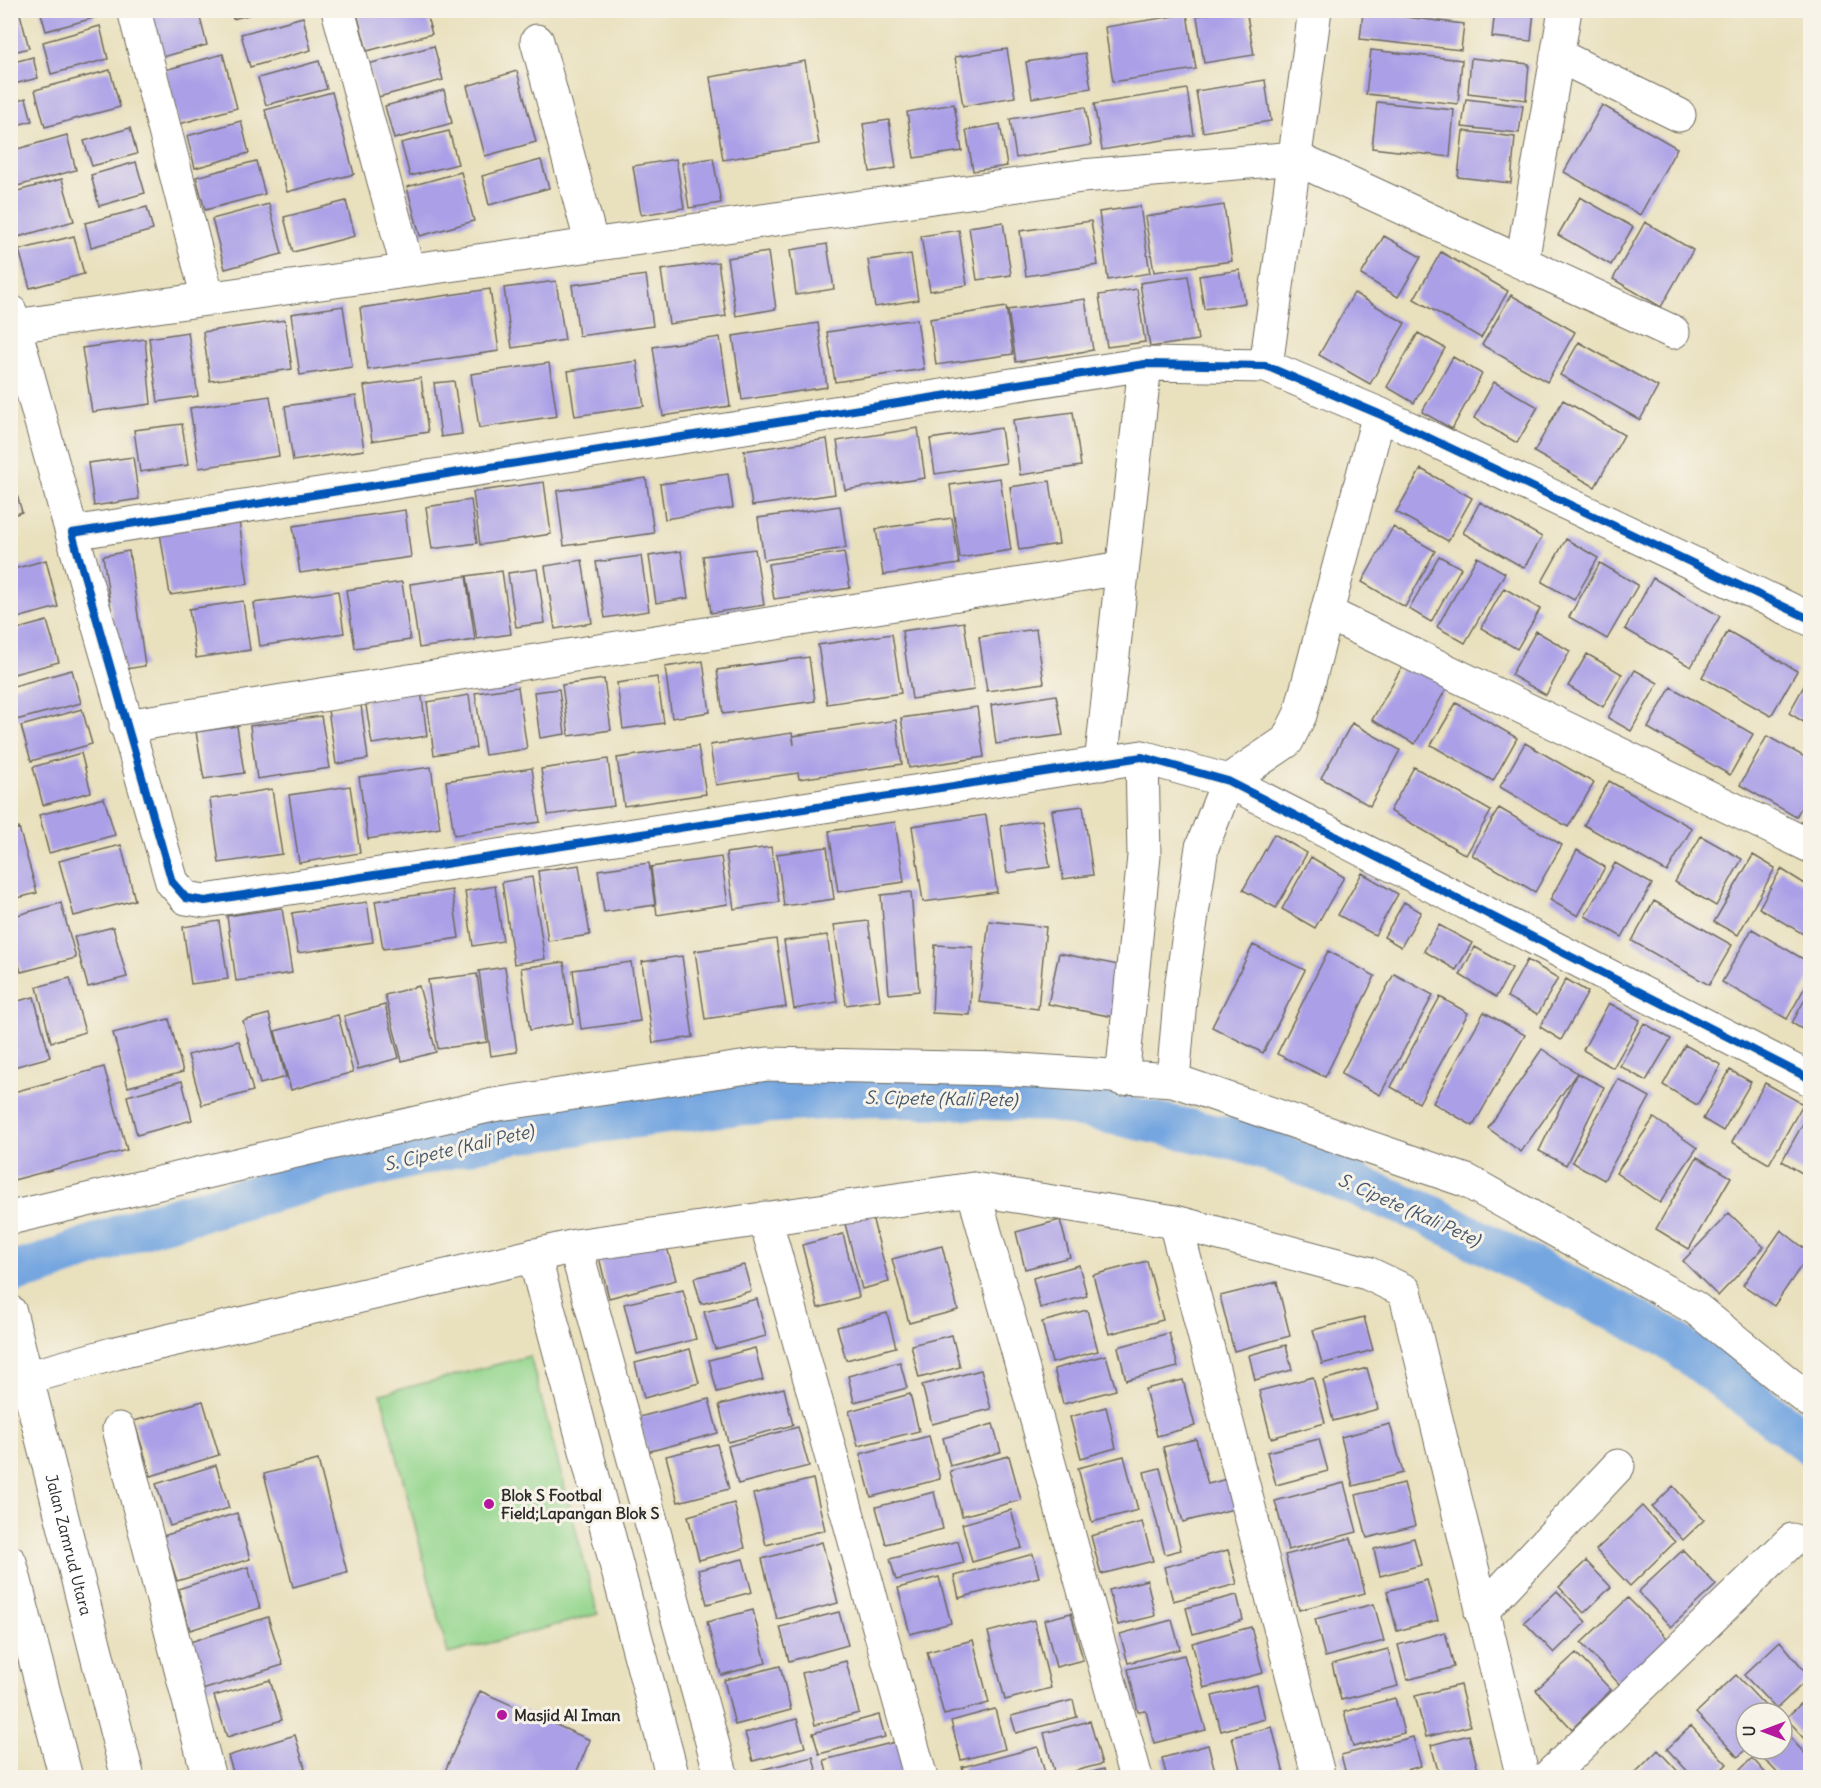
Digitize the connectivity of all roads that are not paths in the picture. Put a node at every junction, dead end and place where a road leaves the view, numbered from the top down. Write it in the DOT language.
graph roads {
  1 [pos="134,10"];
  2 [pos="338,10"];
  3 [pos="1315,10"];
  4 [pos="1565,10"];
  5 [pos="537,41"];
  6 [pos="1557,55"];
  7 [pos="1679,114"];
  8 [pos="1295,158"];
  9 [pos="592,245"];
  10 [pos="1522,262"];
  11 [pos="408,270"];
  12 [pos="208,299"];
  13 [pos="12,319"];
  14 [pos="1673,332"];
  15 [pos="1144,364"];
  16 [pos="1266,366"];
  17 [pos="1379,414"];
  18 [pos="72,533"];
  19 [pos="1122,568"];
  20 [pos="1327,613"];
  21 [pos="1810,619"];
  22 [pos="126,726"];
  23 [pos="1143,757"];
  24 [pos="1101,764"];
  25 [pos="1228,781"];
  26 [pos="1810,846"];
  27 [pos="1122,1078"];
  28 [pos="1810,1079"];
  29 [pos="1173,1080"];
  30 [pos="972,1190"];
  31 [pos="10,1218"];
  32 [pos="765,1218"];
  33 [pos="1175,1222"];
  34 [pos="575,1246"];
  35 [pos="534,1255"];
  36 [pos="10,1311"];
  37 [pos="24,1371"];
  38 [pos="1810,1401"];
  39 [pos="118,1430"];
  40 [pos="1618,1466"];
  41 [pos="1792,1540"];
  42 [pos="10,1562"];
  43 [pos="1481,1612"];
  44 [pos="66,1778"];
  45 [pos="128,1778"];
  46 [pos="209,1778"];
  47 [pos="673,1778"];
  48 [pos="722,1778"];
  49 [pos="921,1778"];
  50 [pos="1136,1778"];
  51 [pos="1319,1778"];
  52 [pos="1523,1778"];
  53 [pos="1547,1778"];
  1 -- 12 [label="street"];
  2 -- 11 [label="street"];
  3 -- 8 [label="street"];
  4 -- 6 [label="street"];
  5 -- 9 [label="street"];
  6 -- 7 [label="street"];
  6 -- 10 [label="street"];
  8 -- 9 [label="street"];
  8 -- 10 [label="street"];
  8 -- 16 [label="street"];
  9 -- 11 [label="street"];
  10 -- 14 [label="street"];
  11 -- 12 [label="street"];
  12 -- 13 [label="street"];
  13 -- 18 [label="street"];
  15 -- 16 [label="street"];
  15 -- 18 [label="street"];
  15 -- 19 [label="street"];
  16 -- 17 [label="street"];
  17 -- 20 [label="street"];
  17 -- 21 [label="street"];
  18 -- 22 [label="street"];
  19 -- 22 [label="street"];
  19 -- 24 [label="street"];
  20 -- 25 [label="street"];
  20 -- 26 [label="street"];
  22 -- 24 [label="street"];
  23 -- 24 [label="street"];
  23 -- 25 [label="street"];
  23 -- 27 [label="street"];
  25 -- 28 [label="street"];
  25 -- 29 [label="street"];
  27 -- 29 [label="street"];
  27 -- 31 [label="street"];
  29 -- 38 [label="street"];
  30 -- 32 [label="street"];
  30 -- 33 [label="street"];
  30 -- 50 [label="street"];
  32 -- 34 [label="street"];
  32 -- 49 [label="street"];
  33 -- 43 [label="street"];
  33 -- 51 [label="street"];
  34 -- 35 [label="street"];
  34 -- 48 [label="street"];
  35 -- 37 [label="street"];
  35 -- 47 [label="street"];
  36 -- 37 [label="street, Jalan Zamrud Utara"];
  37 -- 45 [label="street, Jalan Zamrud Utara"];
  39 -- 46 [label="street"];
  40 -- 43 [label="street"];
  41 -- 53 [label="street"];
  42 -- 44 [label="street"];
  43 -- 52 [label="street"];
}
